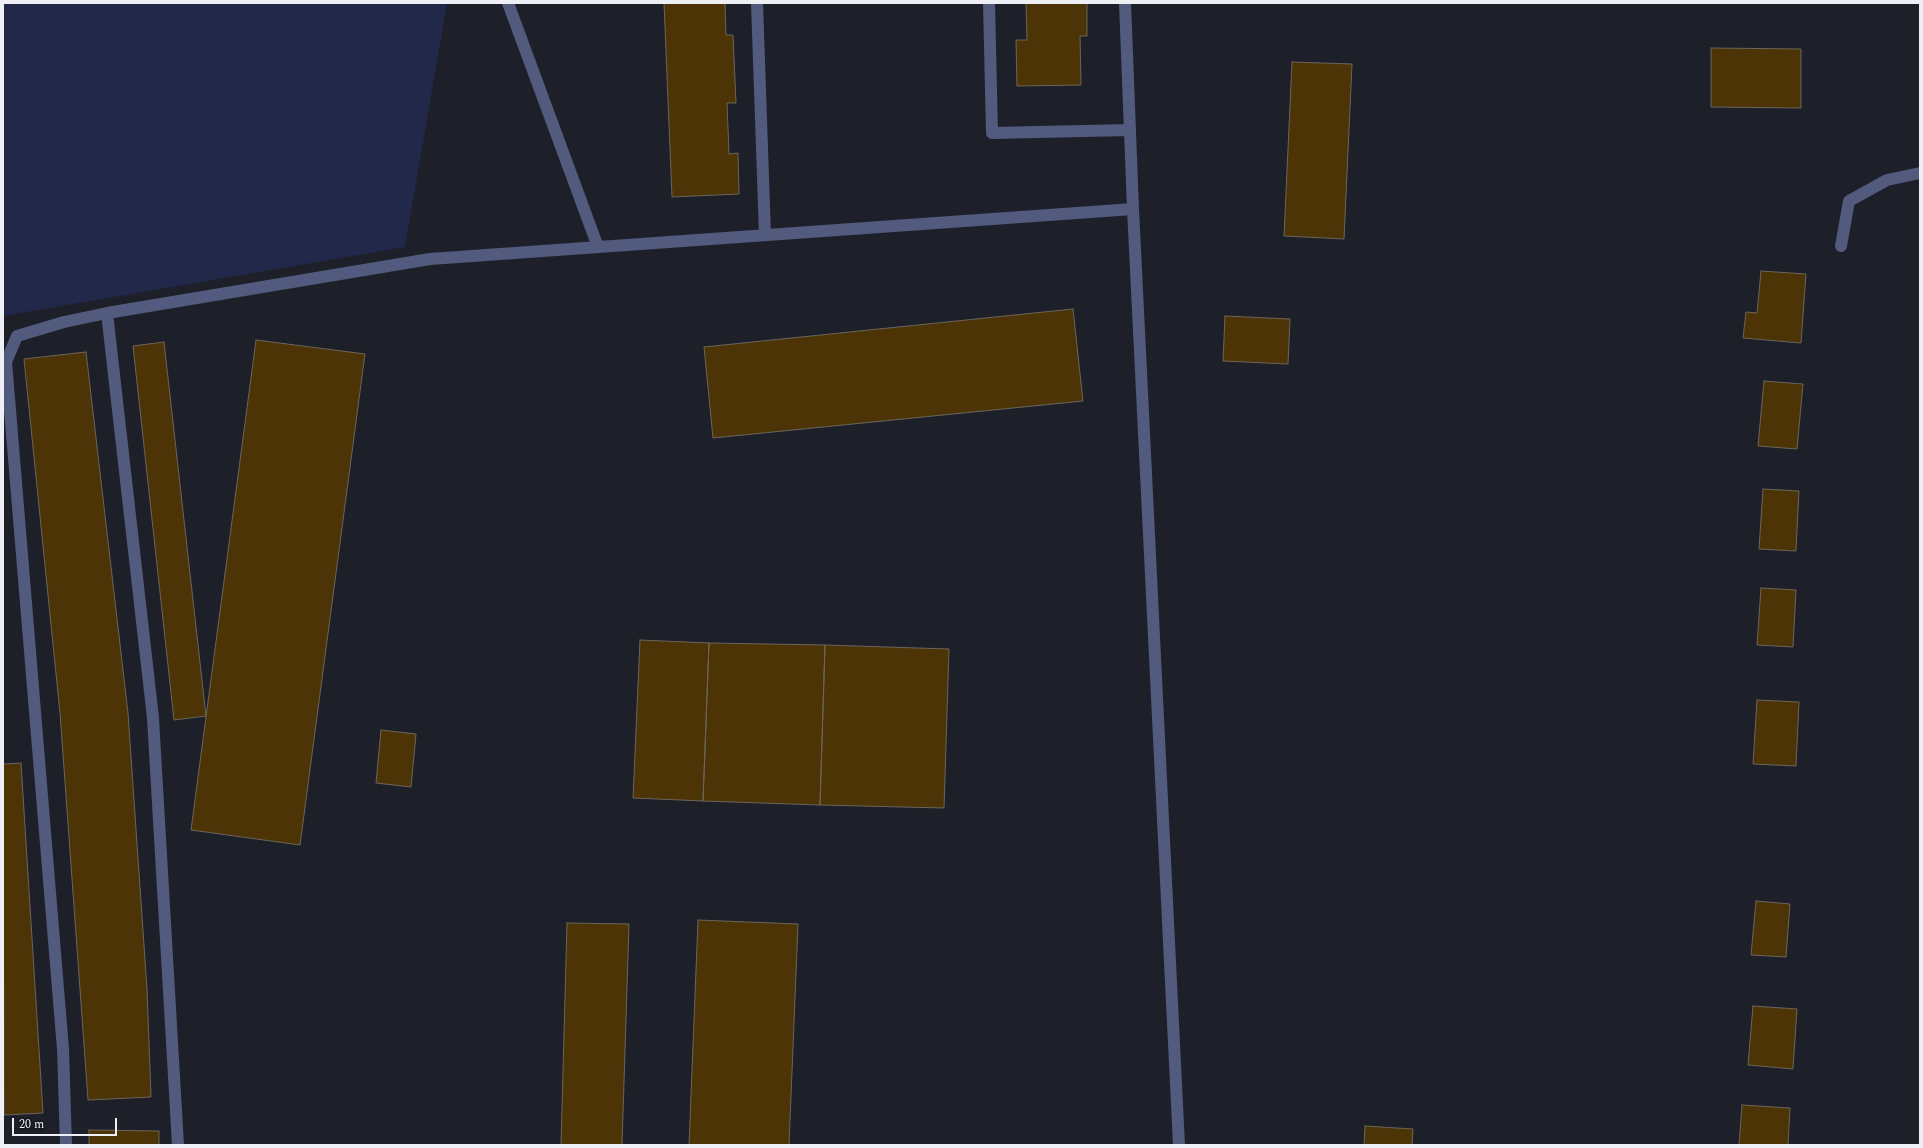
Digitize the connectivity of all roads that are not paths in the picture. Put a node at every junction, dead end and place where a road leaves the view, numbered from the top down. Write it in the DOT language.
graph roads {
  1 [pos="508,3"];
  2 [pos="757,3"];
  3 [pos="989,3"];
  4 [pos="1125,3"];
  5 [pos="1130,130"];
  6 [pos="1920,173"];
  7 [pos="1133,209"];
  8 [pos="765,235"];
  9 [pos="1841,246"];
  10 [pos="598,247"];
  11 [pos="107,313"];
  12 [pos="66,1145"];
  13 [pos="178,1145"];
  14 [pos="1179,1145"];
  1 -- 10 [label="street"];
  2 -- 8 [label="street"];
  3 -- 5 [label="street"];
  4 -- 5 [label="street"];
  5 -- 7 [label="street"];
  6 -- 9 [label="street"];
  7 -- 8 [label="street"];
  7 -- 14 [label="street"];
  8 -- 10 [label="street"];
  10 -- 11 [label="street"];
  11 -- 12 [label="street"];
  11 -- 13 [label="street"];
}
